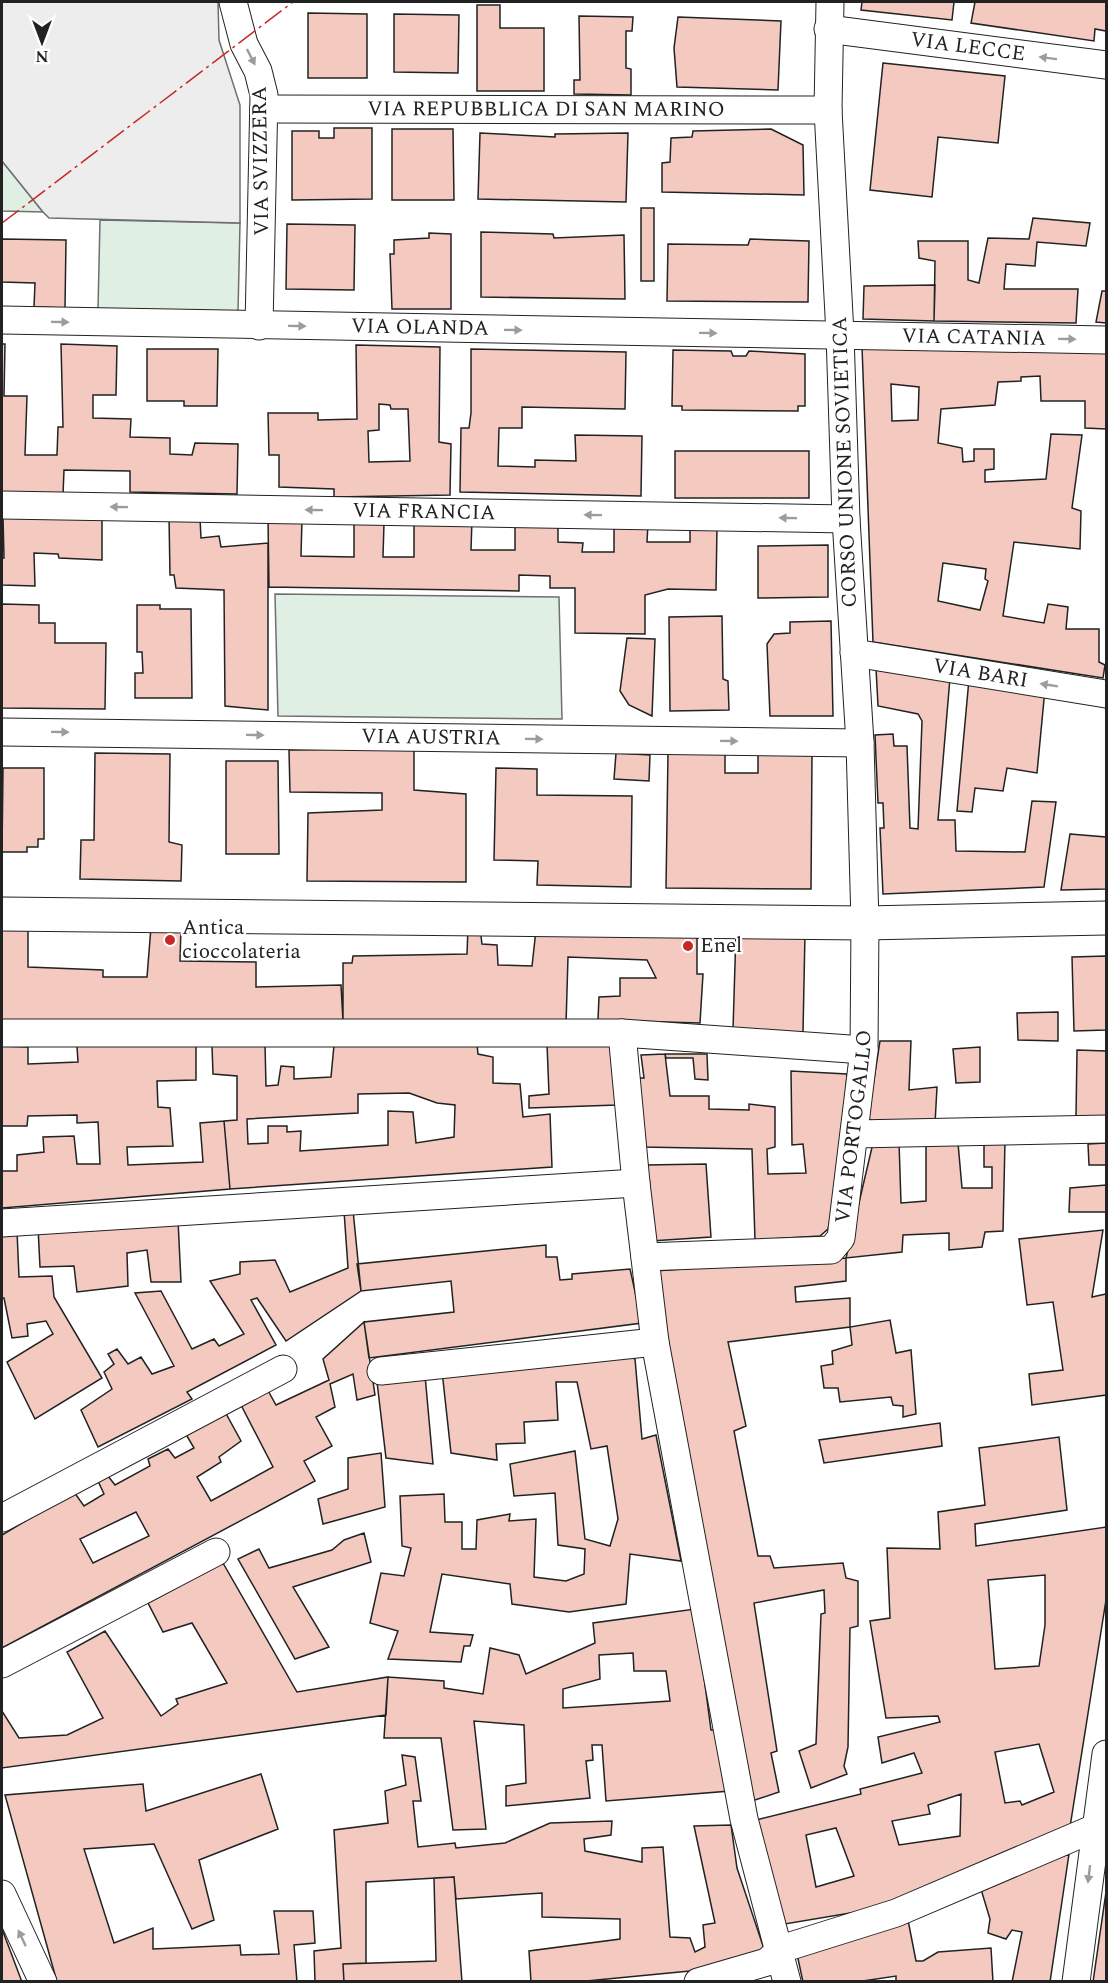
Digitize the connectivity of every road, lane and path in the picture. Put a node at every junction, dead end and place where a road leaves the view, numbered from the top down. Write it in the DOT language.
graph roads {
  1 [pos="233,2"];
  2 [pos="830,2"];
  3 [pos="828,29"];
  4 [pos="1107,65"];
  5 [pos="264,109"];
  6 [pos="828,110"];
  7 [pos="2,320"];
  8 [pos="259,326"];
  9 [pos="840,334"];
  10 [pos="1107,340"];
  11 [pos="2,505"];
  12 [pos="846,519"];
  13 [pos="854,652"];
  14 [pos="1107,694"];
  15 [pos="2,732"];
  16 [pos="860,743"];
  17 [pos="2,914"];
  18 [pos="1107,918"];
  19 [pos="865,923"];
  20 [pos="2,1033"];
  21 [pos="622,1033"];
  22 [pos="864,1050"];
  23 [pos="1107,1129"];
  24 [pos="855,1134"];
  25 [pos="636,1183"];
  26 [pos="2,1223"];
  27 [pos="645,1257"];
  28 [pos="655,1342"];
  29 [pos="283,1370"];
  30 [pos="381,1371"];
  31 [pos="2,1518"];
  32 [pos="216,1552"];
  33 [pos="2,1664"];
  34 [pos="1107,1754"];
  35 [pos="1101,1828"];
  36 [pos="2,1894"];
  37 [pos="780,1949"];
  38 [pos="43,1982"];
  39 [pos="698,1982"];
  40 [pos="787,1982"];
  41 [pos="1076,1982"];
  1 -- 5 [label="street, VIA SVIZZERA, one-way"];
  2 -- 3 [label="street, CORSO UNIONE SOVIETICA"];
  4 -- 3 [label="street, VIA LECCE, one-way"];
  3 -- 6 [label="street, CORSO UNIONE SOVIETICA"];
  5 -- 6 [label="street, VIA REPUBBLICA DI SAN MARINO"];
  5 -- 8 [label="street, VIA SVIZZERA"];
  6 -- 9 [label="street, CORSO UNIONE SOVIETICA"];
  7 -- 8 [label="street, VIA OLANDA, one-way"];
  8 -- 9 [label="street, VIA OLANDA, one-way"];
  9 -- 10 [label="street, VIA CATANIA, one-way"];
  9 -- 12 [label="street, CORSO UNIONE SOVIETICA"];
  12 -- 11 [label="street, VIA FRANCIA, one-way"];
  12 -- 13 [label="street, CORSO UNIONE SOVIETICA"];
  14 -- 13 [label="street, VIA BARI, one-way"];
  13 -- 16 [label="street, CORSO UNIONE SOVIETICA"];
  15 -- 16 [label="street, VIA AUSTRIA, one-way"];
  16 -- 19 [label="street, CORSO UNIONE SOVIETICA"];
  17 -- 19 [label="street"];
  18 -- 19 [label="street"];
  19 -- 22 [label="street, VIA PORTOGALLO"];
  20 -- 21 [label="street"];
  21 -- 22 [label="street"];
  21 -- 25 [label="street"];
  22 -- 24 [label="street, VIA PORTOGALLO"];
  23 -- 24 [label="street"];
  24 -- 27 [label="street, VIA PORTOGALLO"];
  25 -- 26 [label="street"];
  25 -- 27 [label="street"];
  27 -- 28 [label="street"];
  28 -- 30 [label="street"];
  28 -- 37 [label="street"];
  29 -- 31 [label="street"];
  32 -- 33 [label="street"];
  34 -- 35 [label="street"];
  35 -- 37 [label="street"];
  35 -- 41 [label="street, one-way"];
  38 -- 36 [label="street, one-way"];
  37 -- 39 [label="street"];
  37 -- 40 [label="street"];
}
